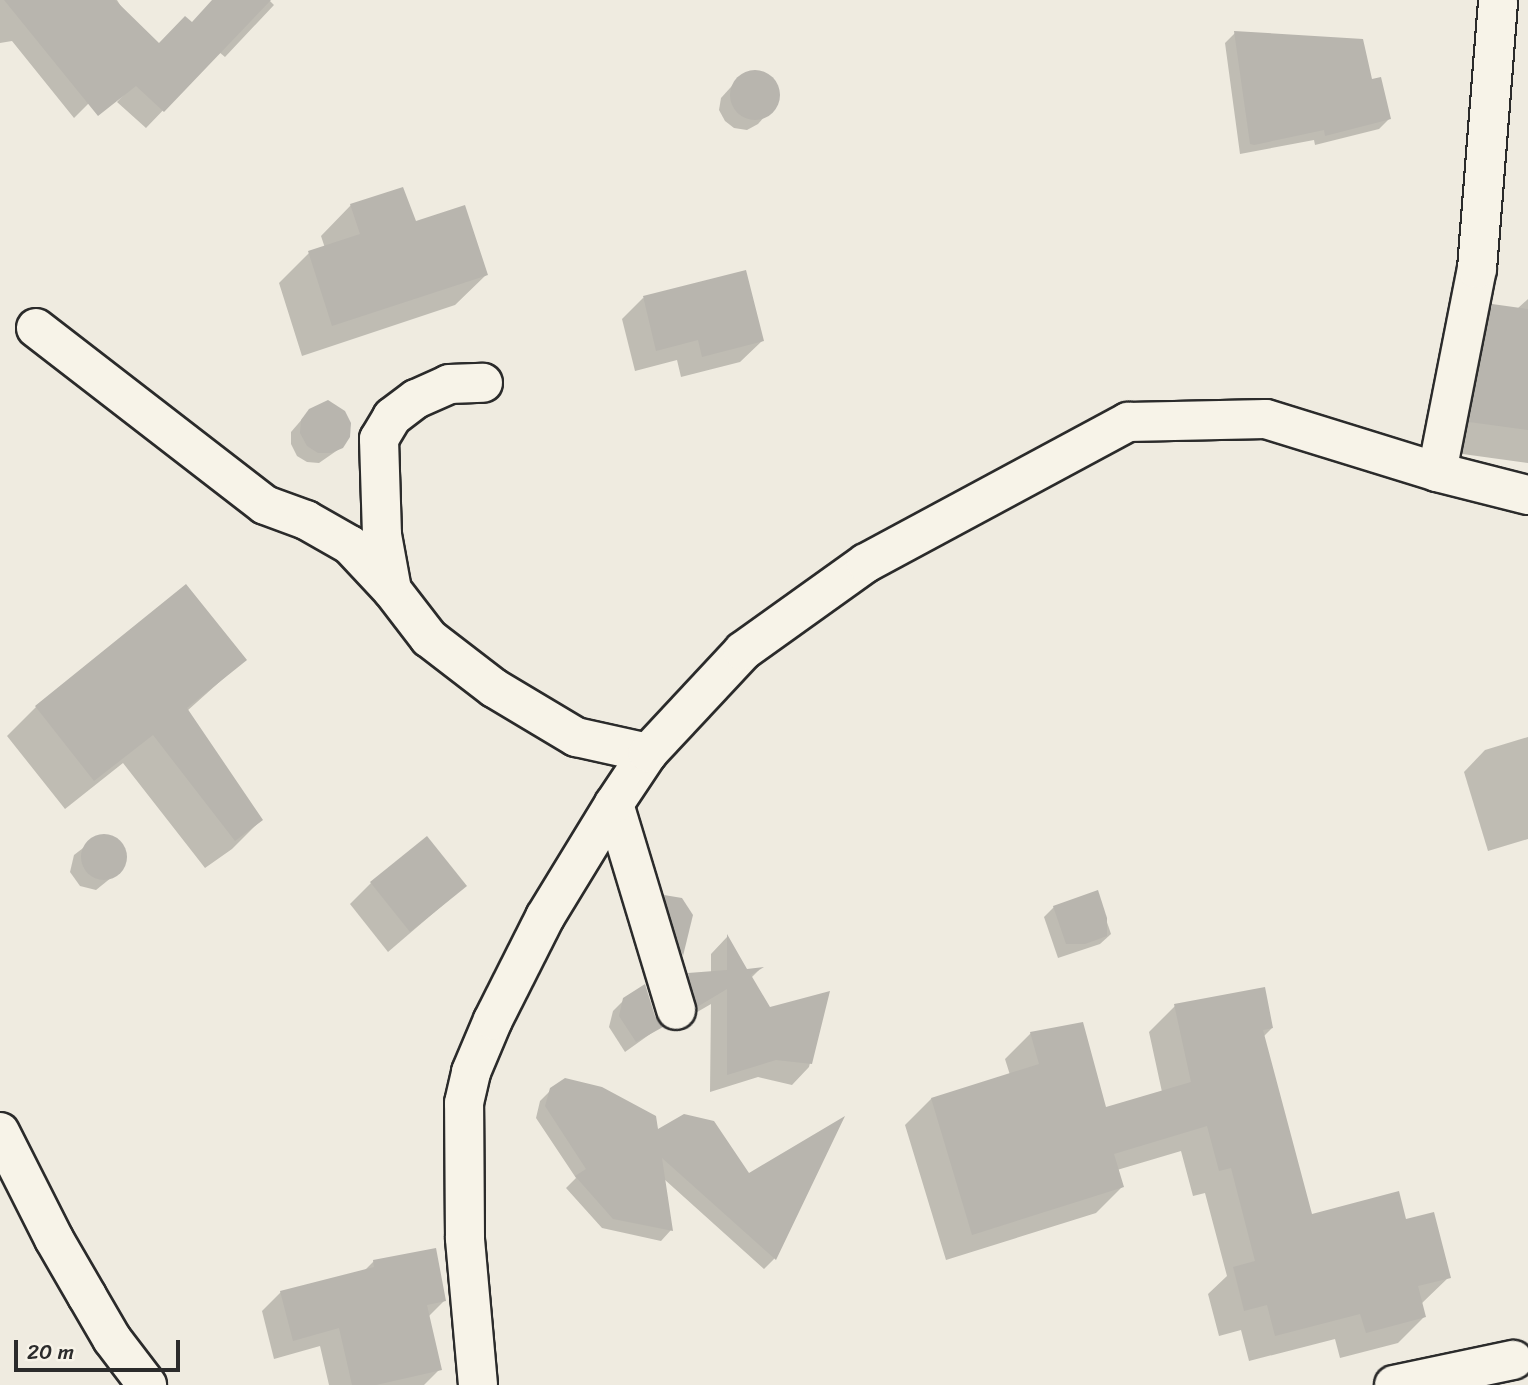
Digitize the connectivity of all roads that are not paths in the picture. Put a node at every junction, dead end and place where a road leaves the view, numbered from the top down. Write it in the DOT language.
graph roads {
  1 [pos="1498,0"];
  2 [pos="36,328"];
  3 [pos="483,383"];
  4 [pos="1437,472"];
  5 [pos="1528,495"];
  6 [pos="392,590"];
  7 [pos="648,753"];
  8 [pos="614,804"];
  9 [pos="676,1010"];
  10 [pos="0,1132"];
  11 [pos="1513,1360"];
  12 [pos="147,1385"];
  13 [pos="478,1385"];
  14 [pos="1394,1385"];
  1 -- 4 [label="street"];
  2 -- 6 [label="street"];
  3 -- 6 [label="street"];
  4 -- 5 [label="street"];
  4 -- 7 [label="street"];
  6 -- 7 [label="street"];
  7 -- 8 [label="street"];
  8 -- 9 [label="street"];
  8 -- 13 [label="street"];
  10 -- 12 [label="street"];
  11 -- 14 [label="street"];
}
